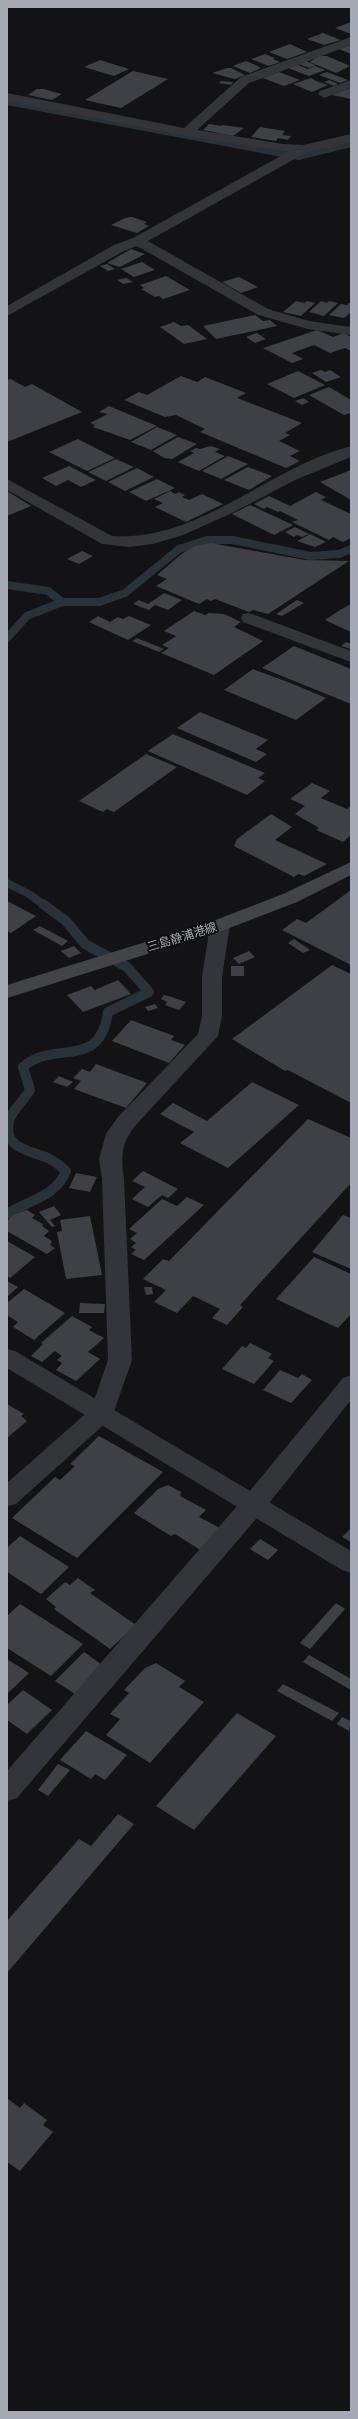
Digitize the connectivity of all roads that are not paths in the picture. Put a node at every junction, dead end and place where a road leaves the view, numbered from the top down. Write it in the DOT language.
graph roads {
  1 [pos="351,41"];
  2 [pos="326,50"];
  3 [pos="345,57"];
  4 [pos="351,84"];
  5 [pos="324,94"];
  6 [pos="7,96"];
  7 [pos="187,132"];
  8 [pos="351,138"];
  9 [pos="303,149"];
  10 [pos="138,241"];
  11 [pos="7,312"];
  12 [pos="351,331"];
  13 [pos="351,451"];
  14 [pos="7,484"];
  15 [pos="249,618"];
  16 [pos="351,657"];
  17 [pos="351,868"];
  18 [pos="220,925"];
  19 [pos="7,992"];
  20 [pos="7,1357"];
  21 [pos="351,1384"];
  22 [pos="101,1414"];
  23 [pos="7,1497"];
  24 [pos="253,1505"];
  25 [pos="351,1563"];
  26 [pos="7,1790"];
  1 -- 2 [label="street"];
  2 -- 3 [label="street"];
  2 -- 7 [label="street"];
  4 -- 5 [label="street"];
  6 -- 7 [label="street"];
  7 -- 9 [label="street"];
  8 -- 9 [label="street"];
  9 -- 10 [label="street"];
  10 -- 11 [label="street"];
  10 -- 12 [label="street"];
  13 -- 14 [label="street"];
  15 -- 16 [label="street"];
  17 -- 18 [label="main road, 三島静浦港線"];
  18 -- 19 [label="main road, 三島静浦港線"];
  18 -- 22 [label="street"];
  20 -- 22 [label="street"];
  21 -- 24 [label="street"];
  22 -- 23 [label="street"];
  22 -- 24 [label="street"];
  24 -- 25 [label="street"];
  24 -- 26 [label="street"];
}
